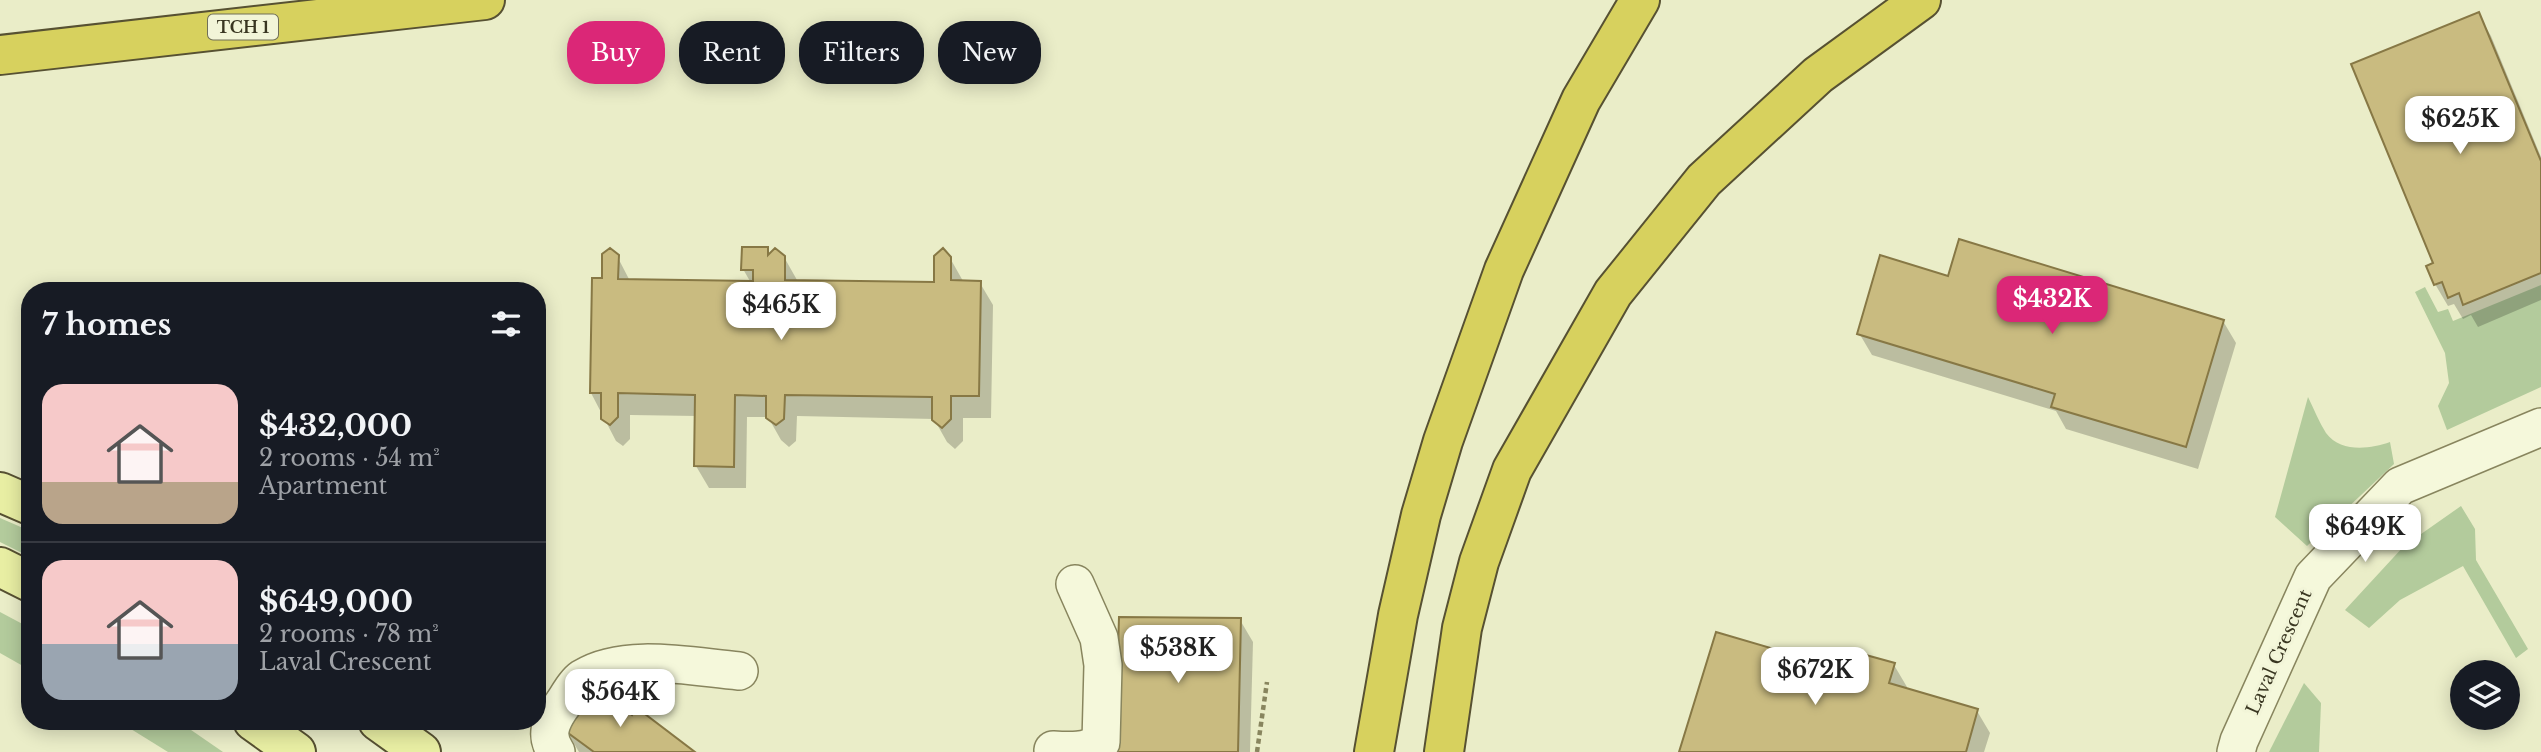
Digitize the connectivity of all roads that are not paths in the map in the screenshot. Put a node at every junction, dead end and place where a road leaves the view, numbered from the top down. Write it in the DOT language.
graph roads {
  1 [pos="485,0"];
  2 [pos="1640,0"];
  3 [pos="1921,0"];
  4 [pos="0,55"];
  5 [pos="2541,427"];
  6 [pos="0,492"];
  7 [pos="21,501"];
  8 [pos="0,567"];
  9 [pos="21,578"];
  10 [pos="1075,583"];
  11 [pos="739,671"];
  12 [pos="265,730"];
  13 [pos="390,730"];
  14 [pos="1054,750"];
  15 [pos="296,752"];
  16 [pos="421,752"];
  17 [pos="556,752"];
  18 [pos="1374,752"];
  19 [pos="1444,752"];
  20 [pos="2236,752"];
  1 -- 4 [label="highway, TCH 1"];
  2 -- 18 [label="highway"];
  3 -- 19 [label="highway"];
  5 -- 20 [label="street, Laval Crescent"];
  6 -- 7 [label="main road"];
  8 -- 9 [label="main road"];
  10 -- 14 [label="street"];
  11 -- 17 [label="street"];
  12 -- 15 [label="main road"];
  13 -- 16 [label="main road"];
}
